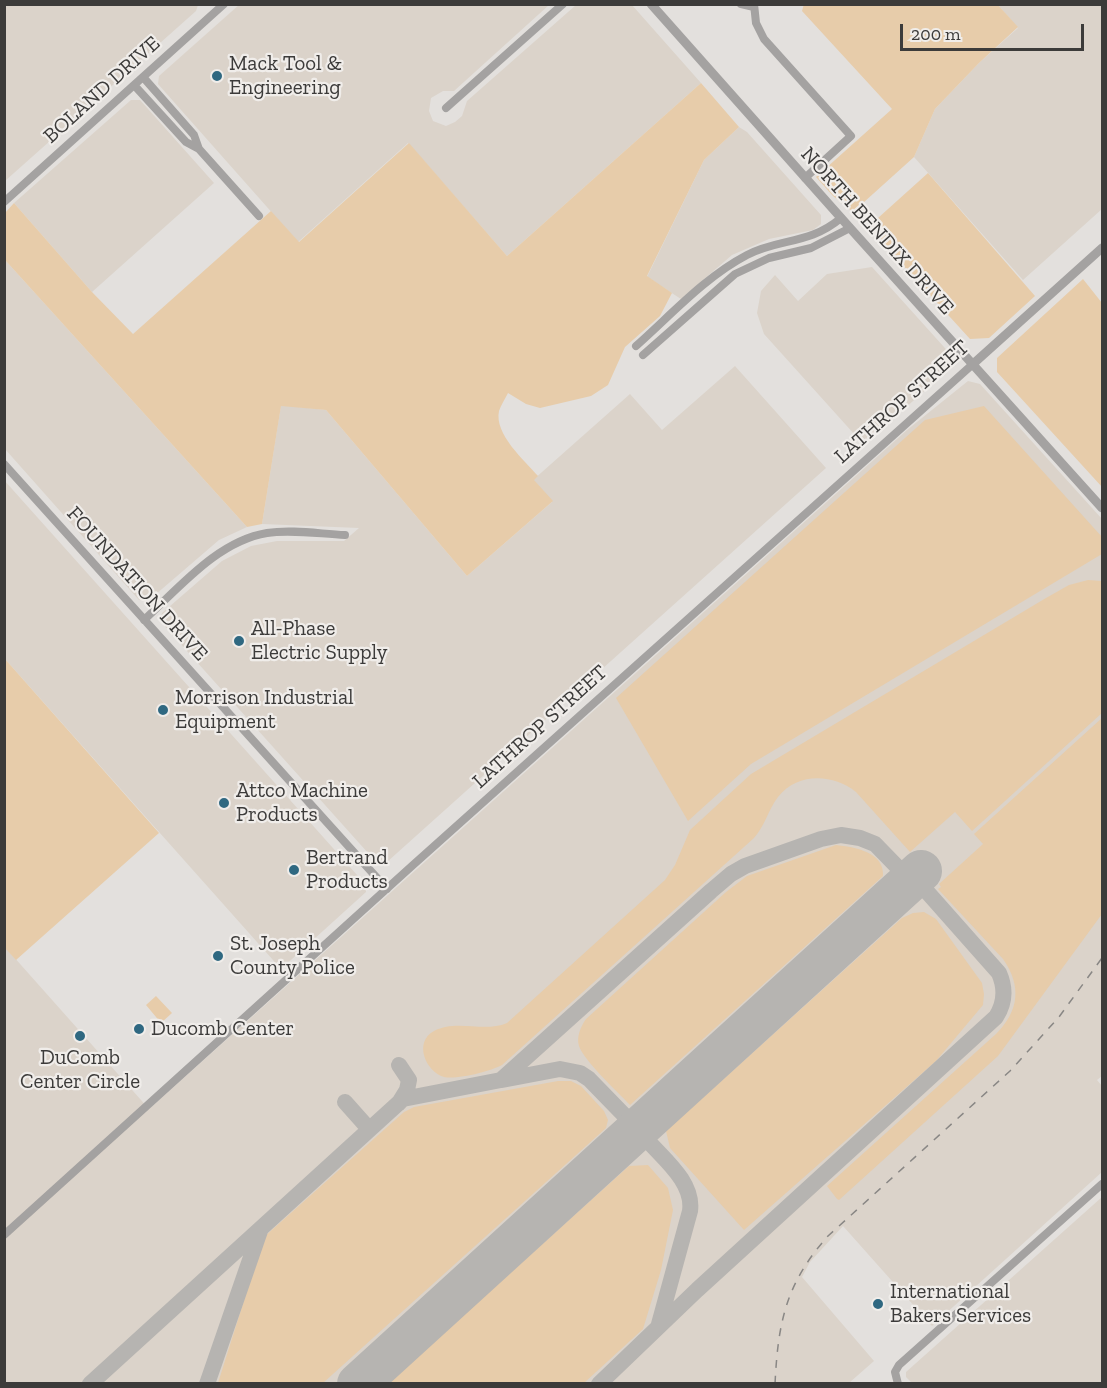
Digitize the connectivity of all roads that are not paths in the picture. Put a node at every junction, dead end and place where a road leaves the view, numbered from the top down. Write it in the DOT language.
graph roads {
  1 [pos="563,4"];
  2 [pos="651,4"];
  3 [pos="741,4"];
  4 [pos="221,6"];
  5 [pos="754,6"];
  6 [pos="143,77"];
  7 [pos="134,85"];
  8 [pos="447,108"];
  9 [pos="199,149"];
  10 [pos="805,178"];
  11 [pos="4,202"];
  12 [pos="259,216"];
  13 [pos="841,218"];
  14 [pos="850,228"];
  15 [pos="1102,248"];
  16 [pos="636,346"];
  17 [pos="643,354"];
  18 [pos="973,364"];
  19 [pos="4,464"];
  20 [pos="1102,508"];
  21 [pos="345,535"];
  22 [pos="144,620"];
  23 [pos="387,889"];
  24 [pos="1102,1184"];
  25 [pos="4,1235"];
  26 [pos="898,1383"];
  1 -- 8 [label="street"];
  2 -- 10 [label="street, NORTH BENDIX DRIVE"];
  3 -- 5 [label="street"];
  4 -- 6 [label="street, BOLAND DRIVE"];
  5 -- 10 [label="street"];
  6 -- 7 [label="street, BOLAND DRIVE"];
  6 -- 9 [label="street"];
  7 -- 9 [label="street"];
  7 -- 11 [label="street, BOLAND DRIVE"];
  9 -- 12 [label="street"];
  10 -- 13 [label="street, NORTH BENDIX DRIVE"];
  13 -- 14 [label="street, NORTH BENDIX DRIVE"];
  13 -- 16 [label="street"];
  14 -- 17 [label="street"];
  14 -- 18 [label="street, NORTH BENDIX DRIVE"];
  15 -- 18 [label="street, LATHROP STREET"];
  18 -- 20 [label="street, NORTH BENDIX DRIVE"];
  18 -- 23 [label="street, LATHROP STREET"];
  19 -- 22 [label="street, FOUNDATION DRIVE"];
  21 -- 22 [label="street"];
  22 -- 23 [label="street, FOUNDATION DRIVE"];
  23 -- 25 [label="street, LATHROP STREET"];
  24 -- 26 [label="street"];
}
